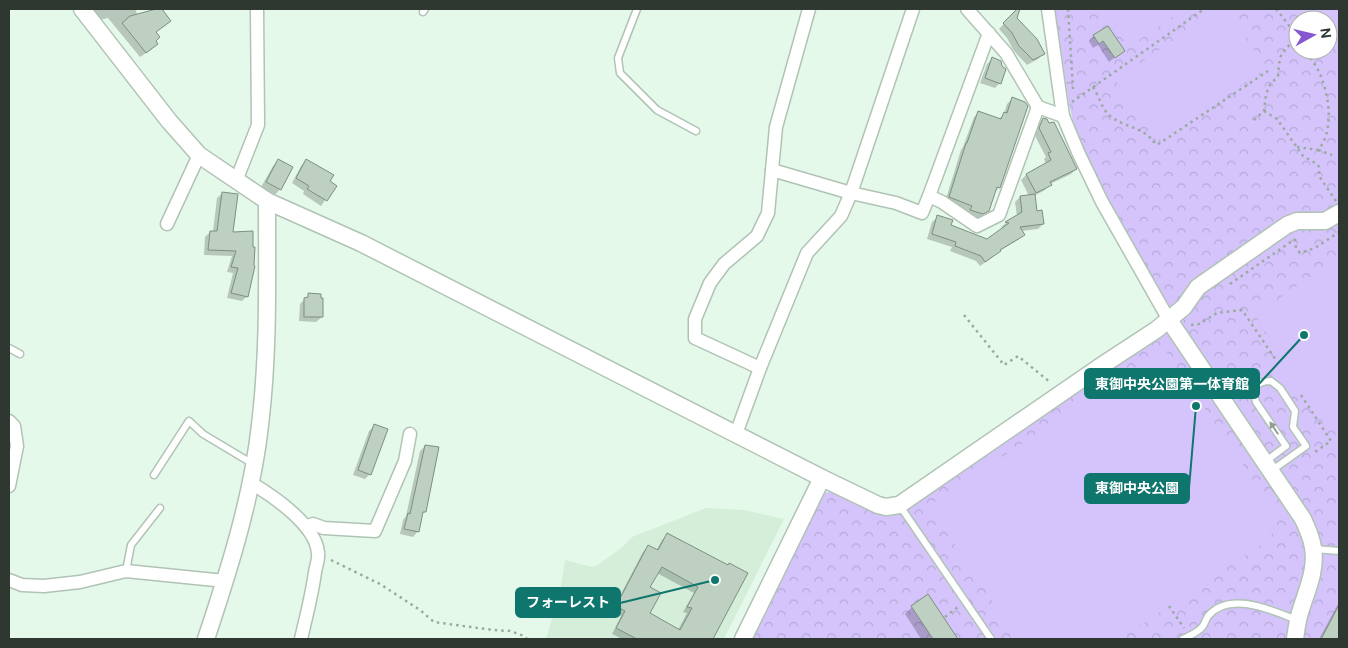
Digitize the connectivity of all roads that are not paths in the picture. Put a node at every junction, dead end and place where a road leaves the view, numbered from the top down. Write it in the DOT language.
graph roads {
  1 [pos="82,9"];
  2 [pos="257,9"];
  3 [pos="637,9"];
  4 [pos="809,9"];
  5 [pos="912,9"];
  6 [pos="967,9"];
  7 [pos="1048,9"];
  8 [pos="989,33"];
  9 [pos="1038,107"];
  10 [pos="1066,110"];
  11 [pos="696,132"];
  12 [pos="199,155"];
  13 [pos="772,170"];
  14 [pos="236,181"];
  15 [pos="851,193"];
  16 [pos="929,196"];
  17 [pos="267,201"];
  18 [pos="1338,207"];
  19 [pos="167,224"];
  20 [pos="1169,320"];
  21 [pos="9,348"];
  22 [pos="20,354"];
  23 [pos="760,368"];
  24 [pos="9,422"];
  25 [pos="410,434"];
  26 [pos="736,434"];
  27 [pos="254,465"];
  28 [pos="1268,466"];
  29 [pos="154,474"];
  30 [pos="822,478"];
  31 [pos="251,483"];
  32 [pos="9,486"];
  33 [pos="899,505"];
  34 [pos="160,508"];
  35 [pos="307,526"];
  36 [pos="1313,549"];
  37 [pos="1339,551"];
  38 [pos="126,572"];
  39 [pos="9,580"];
  40 [pos="225,581"];
  41 [pos="1298,621"];
  42 [pos="206,639"];
  43 [pos="300,639"];
  44 [pos="743,639"];
  45 [pos="991,639"];
  46 [pos="1183,639"];
  47 [pos="1295,639"];
  1 -- 12 [label="street"];
  2 -- 14 [label="street"];
  3 -- 11 [label="lane"];
  4 -- 13 [label="street"];
  5 -- 15 [label="street"];
  6 -- 8 [label="street"];
  7 -- 10 [label="street"];
  8 -- 9 [label="street"];
  8 -- 16 [label="street"];
  9 -- 10 [label="street"];
  9 -- 16 [label="street"];
  10 -- 20 [label="street"];
  12 -- 14 [label="street"];
  12 -- 19 [label="street"];
  13 -- 15 [label="street"];
  13 -- 23 [label="street"];
  14 -- 17 [label="street"];
  15 -- 16 [label="street"];
  15 -- 23 [label="street"];
  17 -- 26 [label="street"];
  17 -- 27 [label="street"];
  18 -- 20 [label="street"];
  20 -- 28 [label="street"];
  20 -- 33 [label="street"];
  21 -- 22 [label="lane"];
  23 -- 26 [label="street"];
  24 -- 32 [label="street"];
  25 -- 35 [label="street"];
  26 -- 30 [label="street"];
  27 -- 29 [label="lane"];
  27 -- 31 [label="street"];
  28 -- 28 [label="lane, one-way"];
  28 -- 36 [label="street"];
  30 -- 33 [label="street"];
  30 -- 44 [label="street"];
  31 -- 35 [label="street"];
  31 -- 40 [label="street"];
  33 -- 45 [label="lane"];
  34 -- 38 [label="lane"];
  35 -- 43 [label="street"];
  36 -- 37 [label="lane"];
  36 -- 41 [label="street"];
  38 -- 39 [label="street"];
  38 -- 40 [label="street"];
  40 -- 42 [label="street"];
  41 -- 46 [label="lane"];
  41 -- 47 [label="street"];
}
